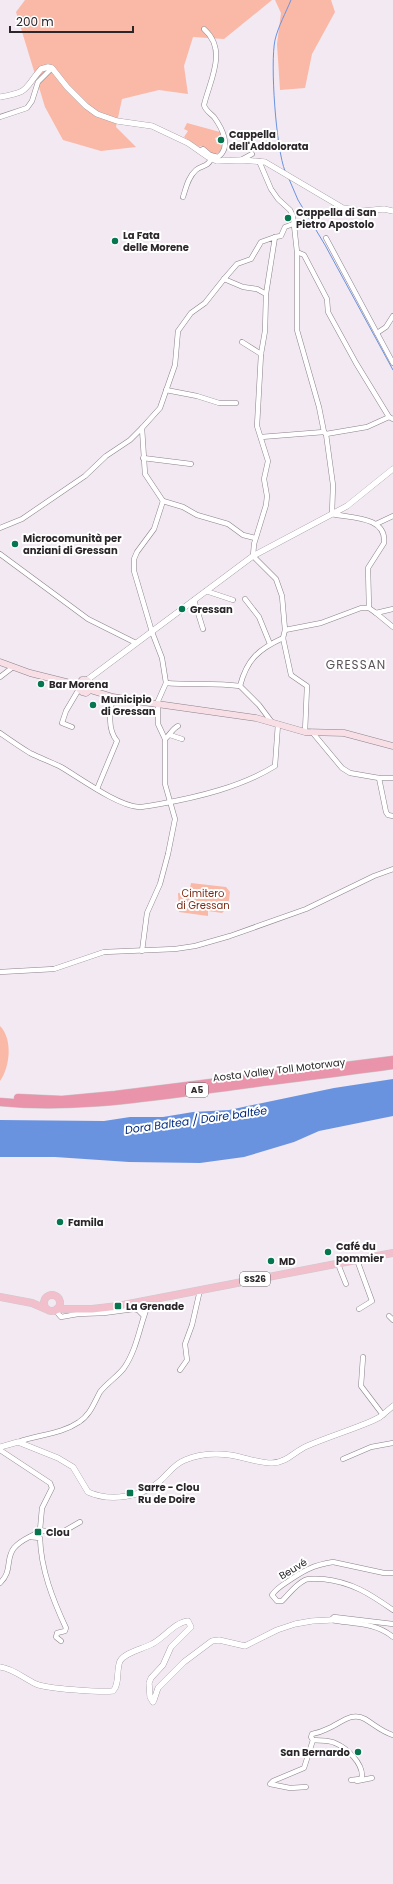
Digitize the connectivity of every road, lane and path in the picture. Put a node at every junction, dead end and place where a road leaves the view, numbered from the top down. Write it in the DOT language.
graph roads {
  1 [pos="204,29"];
  2 [pos="52,68"];
  3 [pos="0,97"];
  4 [pos="0,117"];
  5 [pos="200,151"];
  6 [pos="252,154"];
  7 [pos="212,159"];
  8 [pos="241,160"];
  9 [pos="259,161"];
  10 [pos="183,197"];
  11 [pos="393,211"];
  12 [pos="294,224"];
  13 [pos="275,237"];
  14 [pos="326,238"];
  15 [pos="297,252"];
  16 [pos="224,278"];
  17 [pos="266,294"];
  18 [pos="393,316"];
  19 [pos="377,333"];
  20 [pos="242,342"];
  21 [pos="261,354"];
  22 [pos="393,363"];
  23 [pos="166,390"];
  24 [pos="236,403"];
  25 [pos="391,418"];
  26 [pos="142,428"];
  27 [pos="325,433"];
  28 [pos="261,437"];
  29 [pos="143,458"];
  30 [pos="191,464"];
  31 [pos="393,469"];
  32 [pos="163,501"];
  33 [pos="332,514"];
  34 [pos="393,516"];
  35 [pos="376,524"];
  36 [pos="0,528"];
  37 [pos="255,538"];
  38 [pos="0,554"];
  39 [pos="253,556"];
  40 [pos="206,591"];
  41 [pos="245,599"];
  42 [pos="194,600"];
  43 [pos="233,600"];
  44 [pos="368,608"];
  45 [pos="393,609"];
  46 [pos="376,613"];
  47 [pos="393,627"];
  48 [pos="203,629"];
  49 [pos="285,630"];
  50 [pos="152,632"];
  51 [pos="283,638"];
  52 [pos="136,643"];
  53 [pos="270,644"];
  54 [pos="0,662"];
  55 [pos="13,667"];
  56 [pos="0,677"];
  57 [pos="87,680"];
  58 [pos="166,683"];
  59 [pos="240,686"];
  60 [pos="78,687"];
  61 [pos="90,690"];
  62 [pos="113,697"];
  63 [pos="158,704"];
  64 [pos="271,722"];
  65 [pos="278,724"];
  66 [pos="178,726"];
  67 [pos="72,727"];
  68 [pos="309,732"];
  69 [pos="0,733"];
  70 [pos="170,735"];
  71 [pos="164,739"];
  72 [pos="182,739"];
  73 [pos="393,746"];
  74 [pos="379,778"];
  75 [pos="393,778"];
  76 [pos="98,789"];
  77 [pos="172,802"];
  78 [pos="393,816"];
  79 [pos="393,869"];
  80 [pos="142,951"];
  81 [pos="0,972"];
  82 [pos="393,1060"];
  83 [pos="393,1065"];
  84 [pos="0,1096"];
  85 [pos="0,1102"];
  86 [pos="393,1253"];
  87 [pos="357,1260"];
  88 [pos="338,1264"];
  89 [pos="346,1284"];
  90 [pos="200,1290"];
  91 [pos="2,1297"];
  92 [pos="45,1299"];
  93 [pos="59,1300"];
  94 [pos="150,1300"];
  95 [pos="32,1303"];
  96 [pos="74,1308"];
  97 [pos="46,1309"];
  98 [pos="359,1309"];
  99 [pos="56,1310"];
  100 [pos="143,1316"];
  101 [pos="364,1357"];
  102 [pos="180,1370"];
  103 [pos="393,1406"];
  104 [pos="384,1415"];
  105 [pos="18,1442"];
  106 [pos="393,1443"];
  107 [pos="0,1447"];
  108 [pos="0,1450"];
  109 [pos="343,1459"];
  110 [pos="80,1522"];
  111 [pos="40,1530"];
  112 [pos="26,1537"];
  113 [pos="393,1573"];
  114 [pos="0,1584"];
  115 [pos="393,1610"];
  116 [pos="331,1620"];
  117 [pos="393,1624"];
  118 [pos="393,1637"];
  119 [pos="61,1641"];
  120 [pos="0,1667"];
  121 [pos="393,1735"];
  122 [pos="313,1740"];
  123 [pos="372,1778"];
  124 [pos="306,1787"];
  1 -- 5 [label="street"];
  2 -- 3 [label="street"];
  2 -- 4 [label="street"];
  2 -- 5 [label="street"];
  5 -- 7 [label="street"];
  6 -- 8 [label="street"];
  7 -- 8 [label="street"];
  7 -- 10 [label="street"];
  8 -- 9 [label="street"];
  9 -- 11 [label="street"];
  9 -- 12 [label="street"];
  12 -- 13 [label="street"];
  12 -- 15 [label="street"];
  13 -- 16 [label="street"];
  13 -- 17 [label="street"];
  14 -- 19 [label="street"];
  15 -- 25 [label="street"];
  15 -- 27 [label="street"];
  16 -- 17 [label="street"];
  16 -- 23 [label="street"];
  17 -- 21 [label="street"];
  18 -- 19 [label="street"];
  19 -- 22 [label="street"];
  20 -- 21 [label="street"];
  21 -- 28 [label="street"];
  23 -- 24 [label="street"];
  23 -- 26 [label="street"];
  25 -- 27 [label="street"];
  26 -- 29 [label="street"];
  26 -- 36 [label="street"];
  27 -- 28 [label="street"];
  27 -- 33 [label="street"];
  28 -- 37 [label="street"];
  29 -- 30 [label="street"];
  29 -- 32 [label="street"];
  31 -- 33 [label="street"];
  32 -- 37 [label="street"];
  32 -- 50 [label="street"];
  33 -- 35 [label="street"];
  33 -- 39 [label="street"];
  34 -- 35 [label="street"];
  35 -- 44 [label="street"];
  37 -- 39 [label="street"];
  38 -- 52 [label="street"];
  39 -- 40 [label="street"];
  39 -- 49 [label="street"];
  40 -- 42 [label="street"];
  40 -- 43 [label="street"];
  41 -- 53 [label="street"];
  42 -- 48 [label="street"];
  42 -- 50 [label="street"];
  44 -- 46 [label="street"];
  44 -- 49 [label="street"];
  45 -- 46 [label="street"];
  46 -- 47 [label="street"];
  49 -- 51 [label="street"];
  50 -- 52 [label="street"];
  50 -- 58 [label="street"];
  51 -- 53 [label="street"];
  51 -- 68 [label="street"];
  52 -- 57 [label="street"];
  53 -- 59 [label="street"];
  54 -- 55 [label="main road"];
  55 -- 56 [label="street"];
  55 -- 60 [label="main road"];
  57 -- 60 [label="main road"];
  57 -- 61 [label="main road"];
  58 -- 59 [label="street"];
  58 -- 63 [label="street"];
  59 -- 64 [label="street"];
  60 -- 61 [label="main road"];
  60 -- 67 [label="street"];
  61 -- 62 [label="main road"];
  62 -- 63 [label="main road"];
  62 -- 76 [label="street"];
  63 -- 64 [label="main road"];
  63 -- 71 [label="street"];
  64 -- 65 [label="main road"];
  65 -- 68 [label="main road"];
  65 -- 77 [label="street"];
  66 -- 70 [label="street"];
  68 -- 73 [label="main road"];
  68 -- 74 [label="street"];
  69 -- 76 [label="street"];
  70 -- 71 [label="street"];
  70 -- 72 [label="street"];
  71 -- 77 [label="street"];
  74 -- 75 [label="street"];
  74 -- 78 [label="street"];
  76 -- 77 [label="street"];
  77 -- 80 [label="street"];
  79 -- 80 [label="street"];
  80 -- 81 [label="street"];
  82 -- 84 [label="highway, Aosta Valley Toll Motorway / A5"];
  83 -- 85 [label="highway, Aosta Valley Toll Motorway / A5"];
  86 -- 87 [label="main road, SS26"];
  87 -- 88 [label="main road, SS26"];
  87 -- 98 [label="street"];
  88 -- 89 [label="street"];
  88 -- 90 [label="main road, SS26"];
  90 -- 94 [label="main road, SS26"];
  90 -- 102 [label="street"];
  91 -- 95 [label="main road, SS26"];
  92 -- 93 [label="main road, SS26"];
  92 -- 95 [label="main road, SS26"];
  92 -- 97 [label="main road"];
  93 -- 96 [label="main road, SS26"];
  93 -- 99 [label="main road"];
  94 -- 96 [label="main road, SS26"];
  94 -- 100 [label="street"];
  95 -- 97 [label="main road, SS26"];
  96 -- 99 [label="main road, SS26"];
  97 -- 99 [label="main road, SS26"];
  99 -- 100 [label="street"];
  100 -- 105 [label="street"];
  101 -- 104 [label="street"];
  103 -- 104 [label="street"];
  104 -- 105 [label="street"];
  105 -- 107 [label="street"];
  106 -- 109 [label="street"];
  108 -- 111 [label="street"];
  110 -- 111 [label="street"];
  111 -- 112 [label="street"];
  112 -- 114 [label="street"];
  112 -- 119 [label="street"];
  113 -- 115 [label="street, Beuvé"];
  116 -- 117 [label="street"];
  116 -- 118 [label="street"];
  116 -- 120 [label="street"];
  121 -- 122 [label="street"];
  122 -- 123 [label="street"];
  122 -- 124 [label="street"];
}
